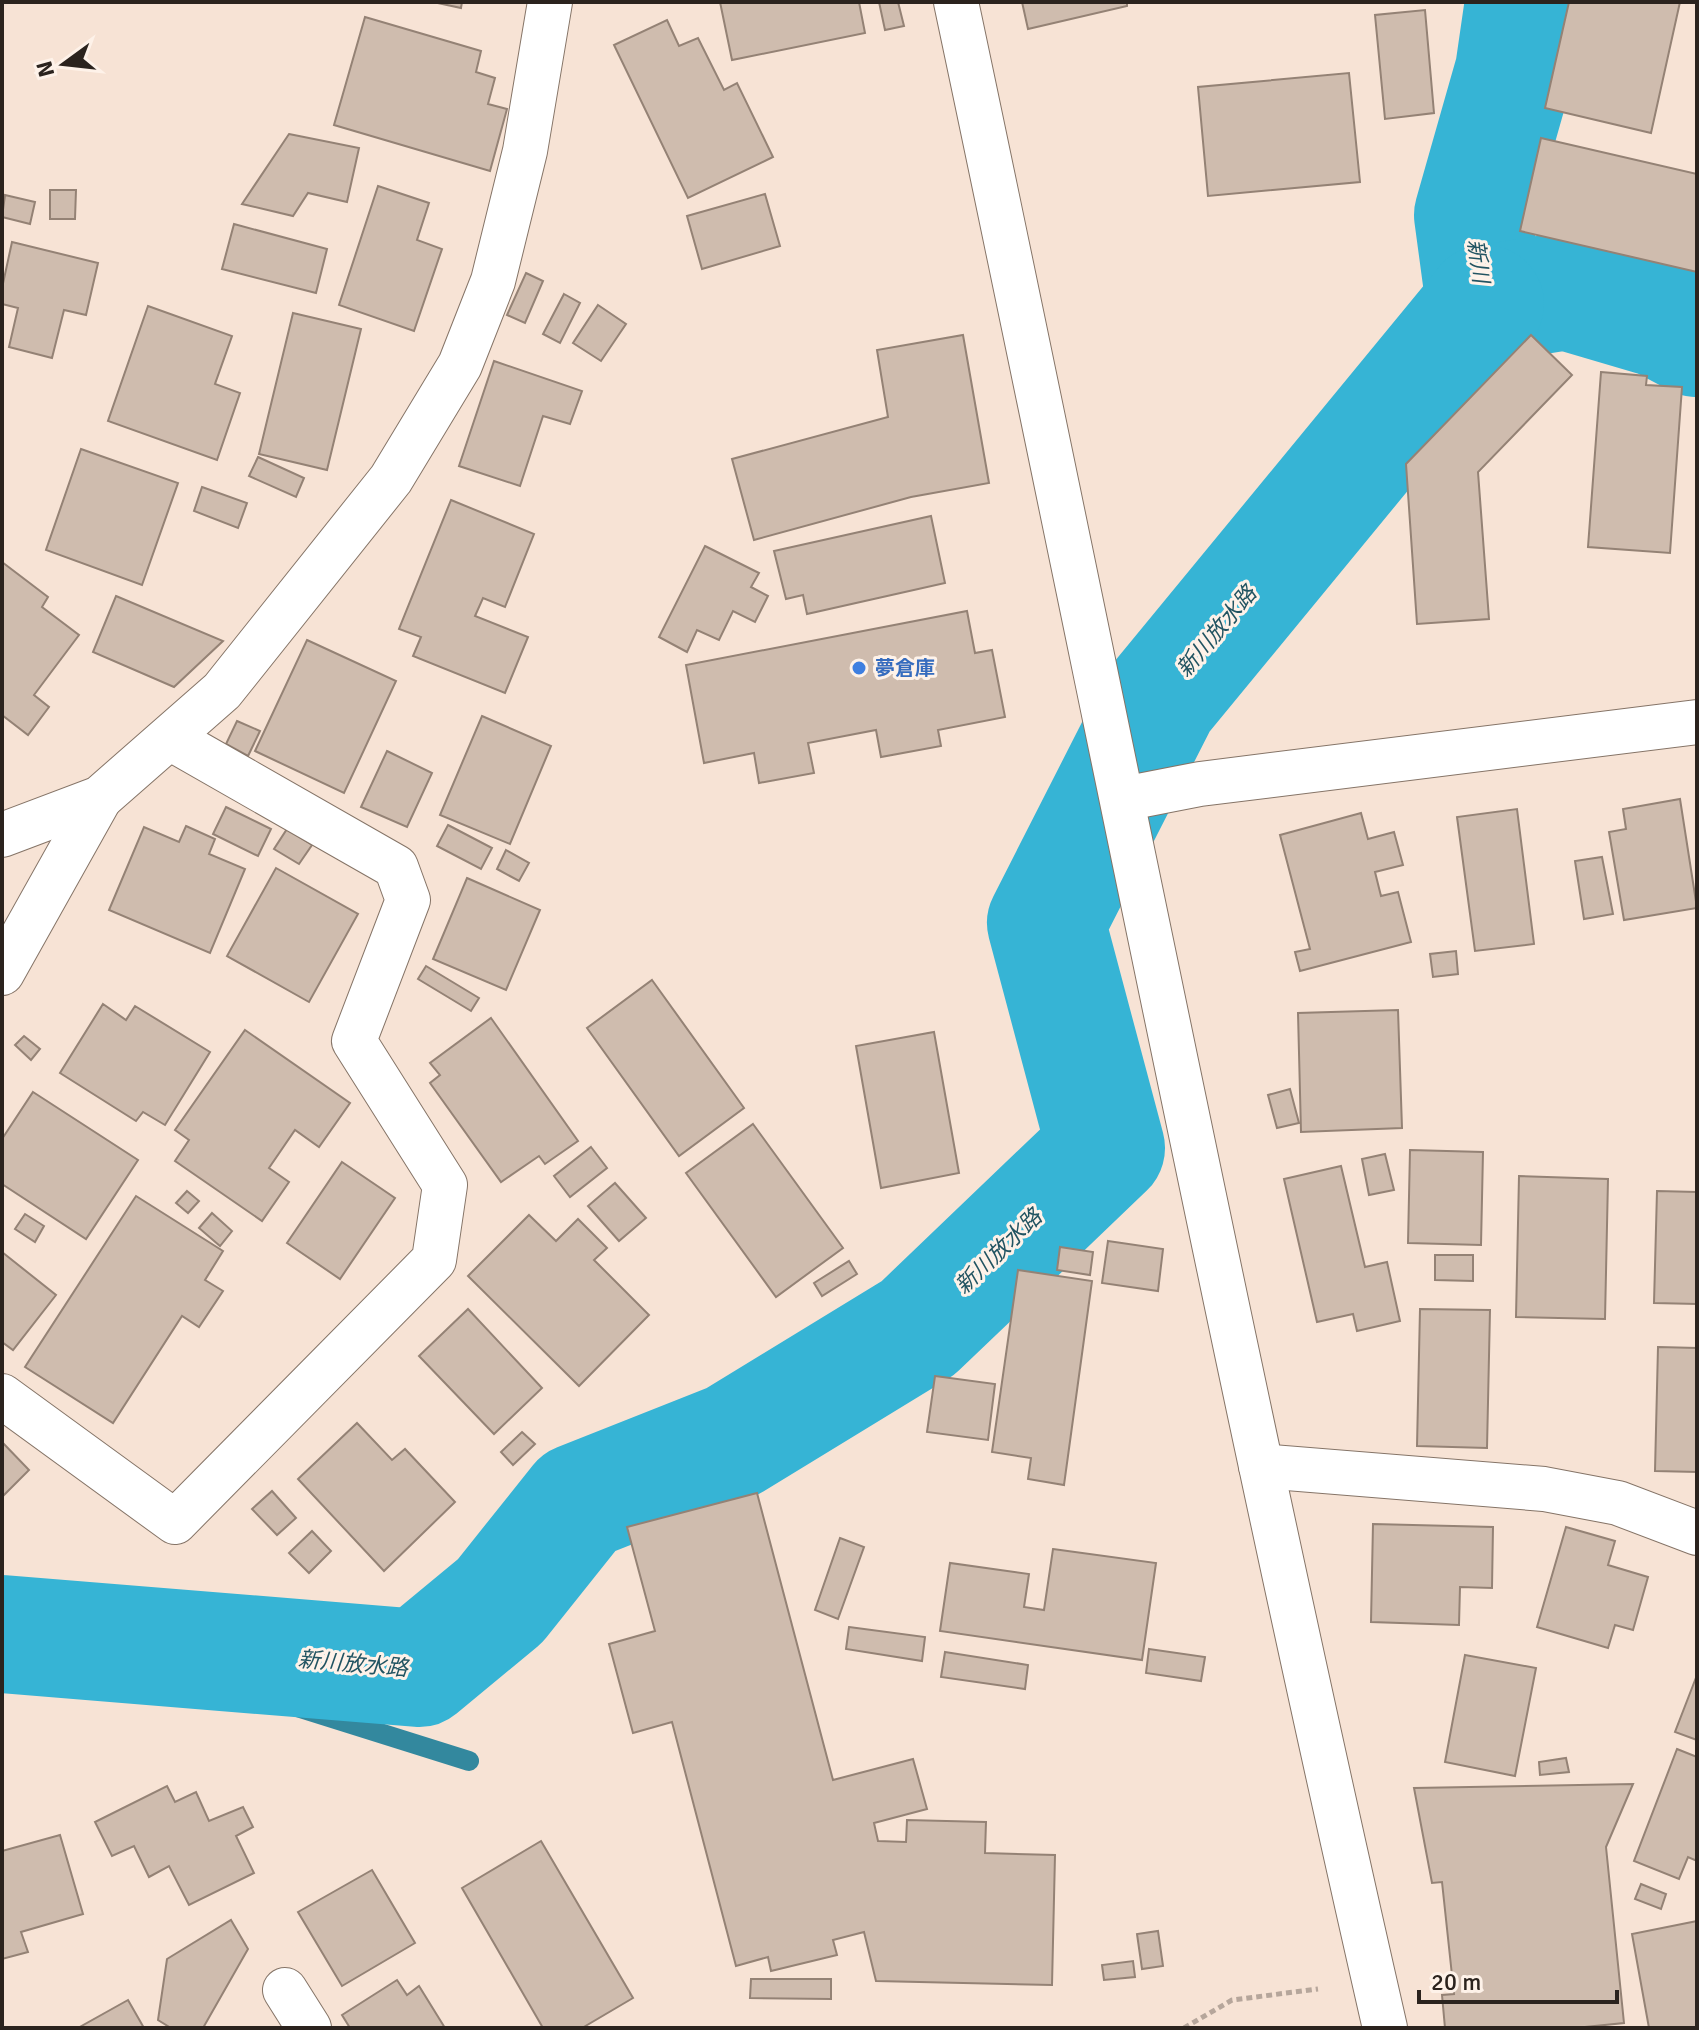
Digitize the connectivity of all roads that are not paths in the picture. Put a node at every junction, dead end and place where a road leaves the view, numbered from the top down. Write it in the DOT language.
graph roads {
  1 [pos="550,2"];
  2 [pos="956,2"];
  3 [pos="1697,722"];
  4 [pos="170,738"];
  5 [pos="100,798"];
  6 [pos="1123,799"];
  7 [pos="2,835"];
  8 [pos="2,973"];
  9 [pos="2,1396"];
  10 [pos="1261,1466"];
  11 [pos="1697,1533"];
  12 [pos="285,1990"];
  13 [pos="309,2028"];
  14 [pos="1385,2028"];
  1 -- 4 [label="street"];
  2 -- 6 [label="street"];
  3 -- 6 [label="street"];
  4 -- 5 [label="street"];
  4 -- 9 [label="street"];
  5 -- 7 [label="street"];
  5 -- 8 [label="street"];
  6 -- 10 [label="street"];
  10 -- 11 [label="street"];
  10 -- 14 [label="street"];
  12 -- 13 [label="street"];
}
